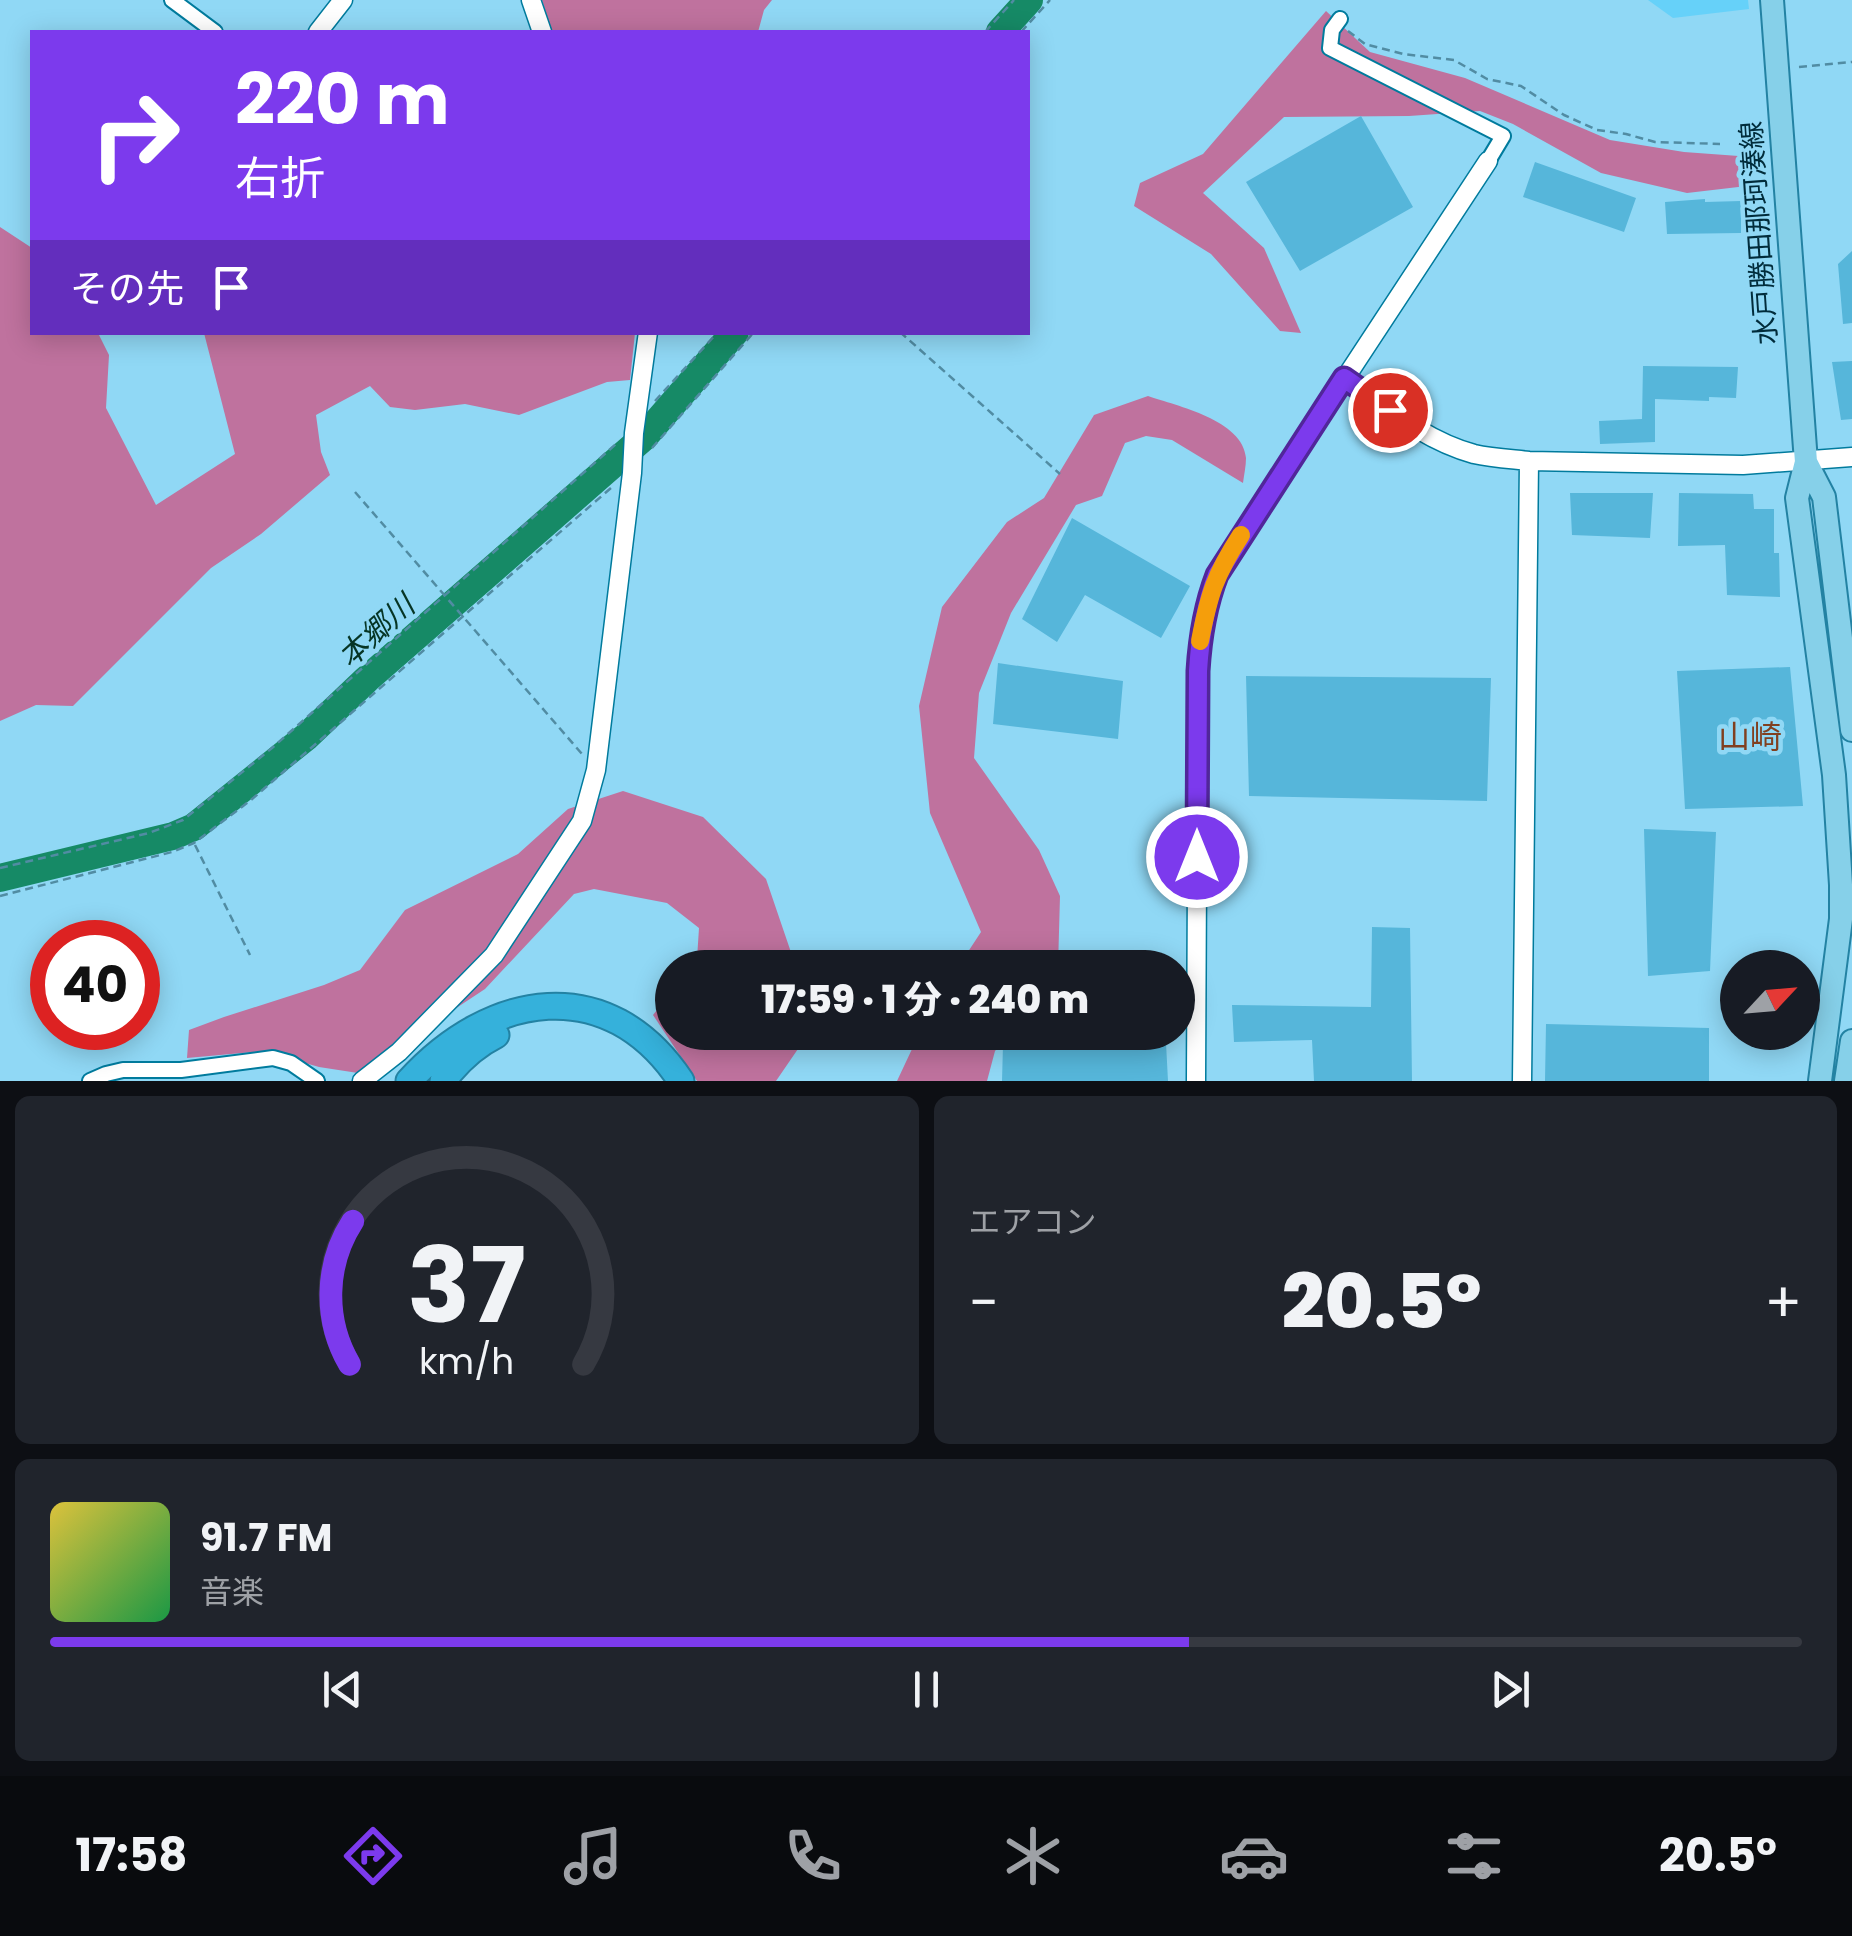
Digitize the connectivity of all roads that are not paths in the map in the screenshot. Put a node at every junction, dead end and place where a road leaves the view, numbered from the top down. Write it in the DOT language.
graph roads {
  1 [pos="172,0"];
  2 [pos="343,0"];
  3 [pos="532,0"];
  4 [pos="1772,0"];
  5 [pos="1340,19"];
  6 [pos="212,30"];
  7 [pos="320,30"];
  8 [pos="541,30"];
  9 [pos="1488,161"];
  10 [pos="648,335"];
  11 [pos="1344,378"];
  12 [pos="1852,457"];
  13 [pos="1529,461"];
  14 [pos="1806,462"];
  15 [pos="1852,730"];
  16 [pos="1852,1042"];
  17 [pos="90,1081"];
  18 [pos="317,1081"];
  19 [pos="362,1081"];
  20 [pos="409,1081"];
  21 [pos="443,1081"];
  22 [pos="663,1081"];
  23 [pos="681,1081"];
  24 [pos="1196,1081"];
  25 [pos="1522,1081"];
  26 [pos="1820,1081"];
  27 [pos="1846,1081"];
  1 -- 6 [label="street"];
  2 -- 7 [label="street"];
  3 -- 8 [label="street"];
  4 -- 14 [label="main road, 水戸勝田那珂湊線"];
  5 -- 9 [label="street"];
  9 -- 11 [label="street"];
  10 -- 19 [label="street"];
  11 -- 13 [label="street"];
  11 -- 24 [label="street"];
  12 -- 14 [label="street"];
  13 -- 14 [label="street"];
  13 -- 25 [label="street"];
  14 -- 15 [label="main road, 水戸勝田那珂湊線"];
  14 -- 26 [label="main road, 水戸勝田那珂湊線"];
  16 -- 27 [label="main road"];
  17 -- 18 [label="street"];
  20 -- 23 [label="highway"];
  21 -- 22 [label="highway"];
}
